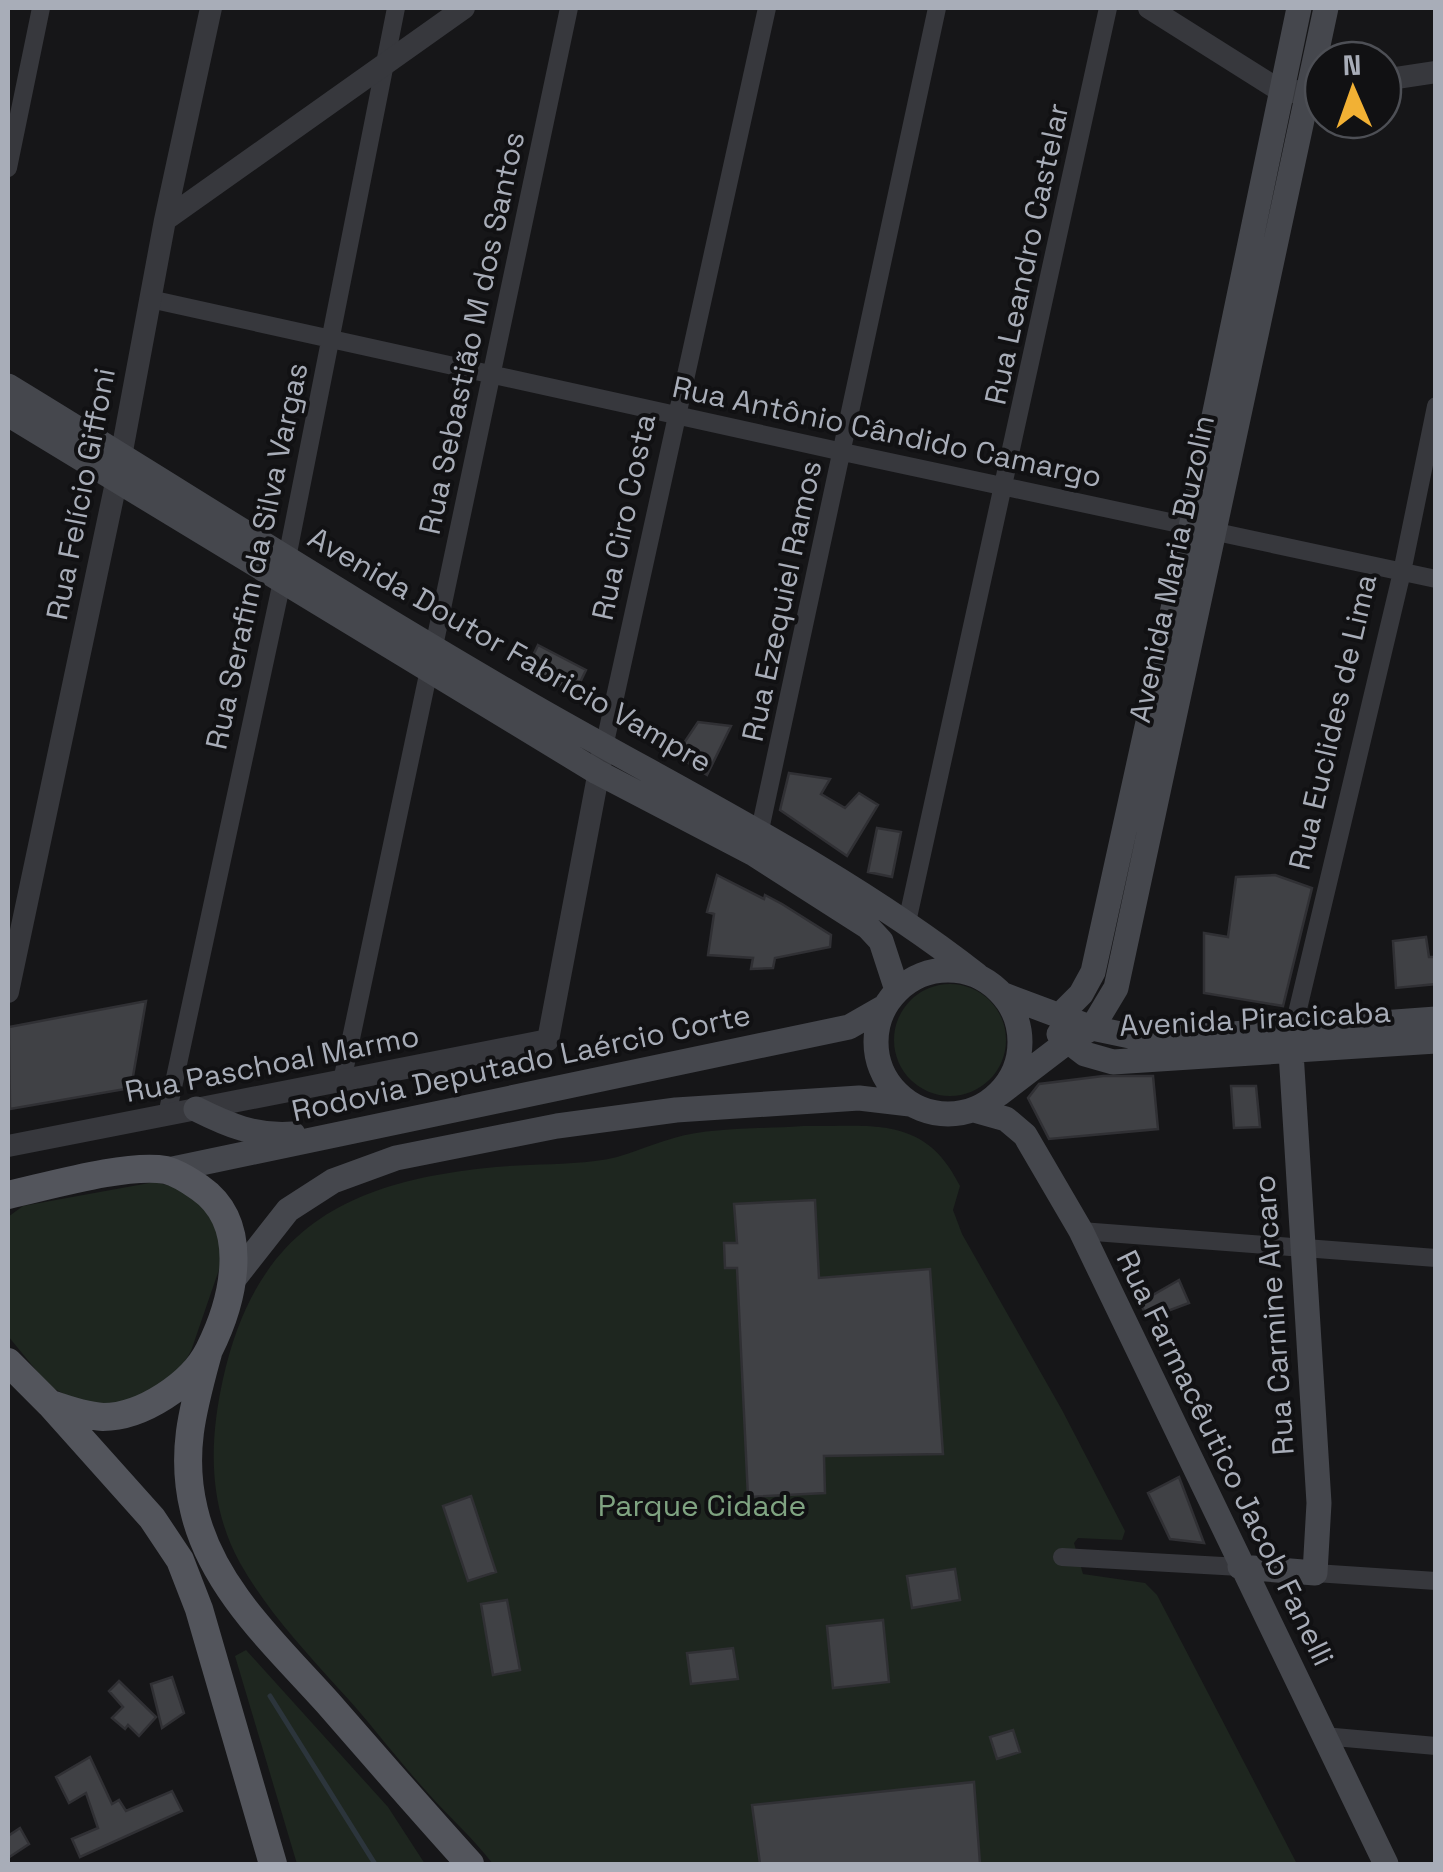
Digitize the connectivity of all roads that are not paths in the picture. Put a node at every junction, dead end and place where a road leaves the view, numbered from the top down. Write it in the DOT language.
graph roads {
  1 [pos="41,8"];
  2 [pos="211,8"];
  3 [pos="396,8"];
  4 [pos="464,8"];
  5 [pos="569,8"];
  6 [pos="767,8"];
  7 [pos="937,8"];
  8 [pos="1108,8"];
  9 [pos="1148,8"];
  10 [pos="1299,8"];
  11 [pos="1326,8"];
  12 [pos="1322,40"];
  13 [pos="382,66"];
  14 [pos="1436,72"];
  15 [pos="1403,77"];
  16 [pos="1303,91"];
  17 [pos="1284,93"];
  18 [pos="1304,140"];
  19 [pos="8,168"];
  20 [pos="165,220"];
  21 [pos="150,299"];
  22 [pos="330,339"];
  23 [pos="492,375"];
  24 [pos="8,386"];
  25 [pos="1436,406"];
  26 [pos="8,414"];
  27 [pos="677,414"];
  28 [pos="843,452"];
  29 [pos="119,466"];
  30 [pos="1004,488"];
  31 [pos="1202,530"];
  32 [pos="284,569"];
  33 [pos="1402,572"];
  34 [pos="1436,579"];
  35 [pos="431,660"];
  36 [pos="601,759"];
  37 [pos="757,843"];
  38 [pos="907,922"];
  39 [pos="978,975"];
  40 [pos="8,992"];
  41 [pos="1004,996"];
  42 [pos="890,998"];
  43 [pos="1048,1012"];
  44 [pos="1436,1019"];
  45 [pos="1092,1028"];
  46 [pos="548,1040"];
  47 [pos="1292,1041"];
  48 [pos="1067,1042"];
  49 [pos="1436,1042"];
  50 [pos="342,1080"];
  51 [pos="999,1094"];
  52 [pos="910,1104"];
  53 [pos="196,1109"];
  54 [pos="974,1110"];
  55 [pos="167,1115"];
  56 [pos="383,1128"];
  57 [pos="8,1146"];
  58 [pos="168,1170"];
  59 [pos="11,1197"];
  60 [pos="1081,1232"];
  61 [pos="1301,1250"];
  62 [pos="1436,1258"];
  63 [pos="233,1280"];
  64 [pos="208,1352"];
  65 [pos="8,1362"];
  66 [pos="50,1404"];
  67 [pos="1062,1557"];
  68 [pos="1240,1567"];
  69 [pos="1315,1574"];
  70 [pos="1436,1581"];
  71 [pos="1323,1736"];
  72 [pos="1436,1746"];
  73 [pos="273,1864"];
  74 [pos="470,1864"];
  75 [pos="1386,1864"];
  1 -- 19 [label="street"];
  2 -- 20 [label="street, Rua Felício Giffoni"];
  3 -- 13 [label="street, Rua Serafim da Silva Vargas"];
  4 -- 13 [label="street"];
  5 -- 23 [label="street, Rua Sebastião M dos Santos"];
  6 -- 27 [label="street, Rua Ciro Costa"];
  7 -- 28 [label="street, Rua Ezequiel Ramos"];
  8 -- 30 [label="street, Rua Leandro Castelar"];
  9 -- 17 [label="street"];
  10 -- 17 [label="main road, Avenida Maria Buzolin"];
  11 -- 12 [label="main road, Avenida Maria Buzolin"];
  13 -- 20 [label="street"];
  13 -- 22 [label="street, Rua Serafim da Silva Vargas"];
  14 -- 15 [label="street"];
  16 -- 17 [label="street"];
  17 -- 31 [label="main road, Avenida Maria Buzolin"];
  18 -- 31 [label="main road, Avenida Maria Buzolin"];
  20 -- 21 [label="street, Rua Felício Giffoni"];
  21 -- 22 [label="street, Rua Antônio Cândido Camargo"];
  21 -- 29 [label="street, Rua Felício Giffoni"];
  22 -- 23 [label="street, Rua Antônio Cândido Camargo"];
  22 -- 32 [label="street, Rua Serafim da Silva Vargas"];
  23 -- 27 [label="street, Rua Antônio Cândido Camargo"];
  23 -- 35 [label="street, Rua Sebastião M dos Santos"];
  24 -- 29 [label="main road, Avenida Doutor Fabricio Vampre"];
  25 -- 33 [label="street, Rua Euclides de Lima"];
  26 -- 29 [label="main road, Avenida Doutor Fabricio Vampre"];
  27 -- 28 [label="street, Rua Antônio Cândido Camargo"];
  27 -- 36 [label="street, Rua Ciro Costa"];
  28 -- 30 [label="street, Rua Antônio Cândido Camargo"];
  28 -- 37 [label="street, Rua Ezequiel Ramos"];
  29 -- 32 [label="main road, Avenida Doutor Fabricio Vampre"];
  29 -- 40 [label="street, Rua Felício Giffoni"];
  30 -- 31 [label="street, Rua Antônio Cândido Camargo"];
  30 -- 38 [label="street, Rua Leandro Castelar"];
  31 -- 33 [label="street, Rua Antônio Cândido Camargo"];
  31 -- 43 [label="main road, Avenida Maria Buzolin"];
  31 -- 45 [label="main road, Avenida Maria Buzolin"];
  32 -- 35 [label="main road, Avenida Doutor Fabricio Vampre"];
  32 -- 55 [label="street, Rua Serafim da Silva Vargas"];
  33 -- 34 [label="street, Rua Antônio Cândido Camargo"];
  33 -- 47 [label="street, Rua Euclides de Lima"];
  35 -- 36 [label="main road, Avenida Doutor Fabricio Vampre"];
  35 -- 50 [label="street, Rua Sebastião M dos Santos"];
  36 -- 37 [label="main road, Avenida Doutor Fabricio Vampre"];
  36 -- 46 [label="street, Rua Ciro Costa"];
  37 -- 38 [label="main road, Avenida Doutor Fabricio Vampre"];
  37 -- 42 [label="main road, Avenida Doutor Fabricio Vampre"];
  38 -- 39 [label="main road, Avenida Doutor Fabricio Vampre"];
  39 -- 41 [label="main road"];
  39 -- 42 [label="main road"];
  41 -- 43 [label="main road, Avenida Piracicaba"];
  41 -- 51 [label="main road"];
  42 -- 52 [label="main road"];
  42 -- 56 [label="main road, Rodovia Deputado Laércio Corte"];
  43 -- 45 [label="main road, Avenida Piracicaba"];
  43 -- 48 [label="main road, Avenida Piracicaba"];
  44 -- 47 [label="main road, Avenida Piracicaba"];
  45 -- 47 [label="main road, Avenida Piracicaba"];
  45 -- 48 [label="main road"];
  46 -- 50 [label="street, Rua Paschoal Marmo"];
  47 -- 48 [label="main road, Avenida Piracicaba"];
  47 -- 49 [label="main road, Avenida Piracicaba"];
  47 -- 61 [label="main road, Rua Carmine Arcaro"];
  48 -- 51 [label="main road"];
  50 -- 53 [label="street, Rua Paschoal Marmo"];
  51 -- 54 [label="main road"];
  52 -- 54 [label="main road"];
  52 -- 63 [label="main road"];
  53 -- 55 [label="street, Rua Paschoal Marmo"];
  53 -- 56 [label="main road"];
  54 -- 60 [label="main road, Rua Farmacêutico Jacob Fanelli"];
  55 -- 57 [label="street, Rua Paschoal Marmo"];
  56 -- 58 [label="main road, Rodovia Deputado Laércio Corte"];
  58 -- 59 [label="main road"];
  58 -- 63 [label="main road"];
  60 -- 61 [label="street"];
  60 -- 68 [label="main road, Rua Farmacêutico Jacob Fanelli"];
  61 -- 62 [label="street"];
  61 -- 69 [label="main road, Rua Carmine Arcaro"];
  63 -- 64 [label="main road"];
  64 -- 66 [label="main road"];
  64 -- 74 [label="main road"];
  65 -- 66 [label="main road"];
  66 -- 73 [label="main road"];
  67 -- 68 [label="street"];
  68 -- 69 [label="main road"];
  68 -- 71 [label="main road, Rua Farmacêutico Jacob Fanelli"];
  69 -- 70 [label="street"];
  71 -- 72 [label="street"];
  71 -- 75 [label="main road, Rua Farmacêutico Jacob Fanelli"];
}
